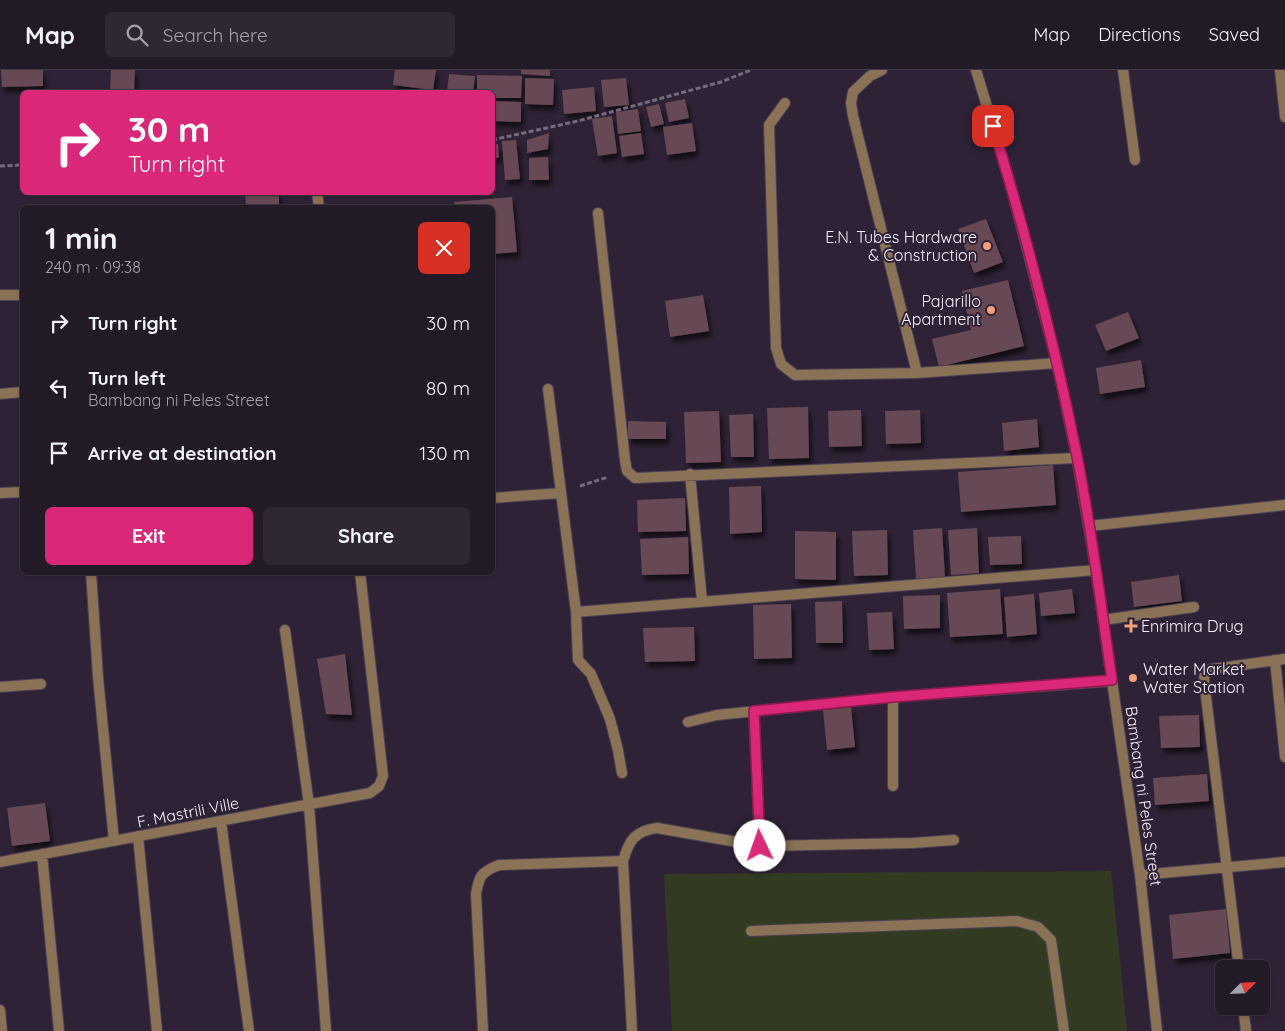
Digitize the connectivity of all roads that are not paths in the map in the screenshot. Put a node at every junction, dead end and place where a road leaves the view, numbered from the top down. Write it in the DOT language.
graph roads {
  1 [pos="882,70"];
  2 [pos="976,70"];
  3 [pos="1123,70"];
  4 [pos="1282,70"];
  5 [pos="785,103"];
  6 [pos="1285,117"];
  7 [pos="1135,160"];
  8 [pos="598,213"];
  9 [pos="0,295"];
  10 [pos="20,295"];
  11 [pos="1057,363"];
  12 [pos="917,373"];
  13 [pos="548,389"];
  14 [pos="20,392"];
  15 [pos="0,394"];
  16 [pos="1077,458"];
  17 [pos="690,474"];
  18 [pos="20,492"];
  19 [pos="561,492"];
  20 [pos="0,493"];
  21 [pos="495,498"];
  22 [pos="1285,505"];
  23 [pos="1089,526"];
  24 [pos="1096,570"];
  25 [pos="91,575"];
  26 [pos="360,575"];
  27 [pos="702,601"];
  28 [pos="1194,607"];
  29 [pos="576,612"];
  30 [pos="1103,620"];
  31 [pos="284,630"];
  32 [pos="1280,659"];
  33 [pos="1112,680"];
  34 [pos="41,684"];
  35 [pos="0,687"];
  36 [pos="893,697"];
  37 [pos="754,711"];
  38 [pos="688,722"];
  39 [pos="1285,757"];
  40 [pos="622,773"];
  41 [pos="893,786"];
  42 [pos="309,804"];
  43 [pos="221,821"];
  44 [pos="138,836"];
  45 [pos="954,840"];
  46 [pos="114,841"];
  47 [pos="760,846"];
  48 [pos="42,854"];
  49 [pos="623,861"];
  50 [pos="0,862"];
  51 [pos="1285,862"];
  52 [pos="1228,868"];
  53 [pos="1140,875"];
  54 [pos="751,931"];
  55 [pos="1238,960"];
  56 [pos="0,1010"];
  57 [pos="1245,1015"];
  58 [pos="2,1031"];
  59 [pos="60,1031"];
  60 [pos="157,1031"];
  61 [pos="249,1031"];
  62 [pos="326,1031"];
  63 [pos="483,1031"];
  64 [pos="632,1031"];
  65 [pos="1064,1031"];
  66 [pos="1157,1031"];
  67 [pos="1246,1031"];
  1 -- 12 [label="street"];
  2 -- 11 [label="street, Bambang ni Peles Street"];
  3 -- 7 [label="street"];
  4 -- 6 [label="street"];
  5 -- 12 [label="street"];
  8 -- 17 [label="street"];
  9 -- 10 [label="street"];
  11 -- 12 [label="street"];
  11 -- 16 [label="street, Bambang ni Peles Street"];
  13 -- 19 [label="street"];
  14 -- 15 [label="street"];
  16 -- 17 [label="street"];
  16 -- 23 [label="street, Bambang ni Peles Street"];
  17 -- 27 [label="street"];
  18 -- 20 [label="street"];
  19 -- 21 [label="street"];
  19 -- 29 [label="street"];
  22 -- 23 [label="street"];
  23 -- 24 [label="street, Bambang ni Peles Street"];
  24 -- 27 [label="street"];
  24 -- 30 [label="street, Bambang ni Peles Street"];
  25 -- 46 [label="street"];
  26 -- 42 [label="street, F. Mastrili Ville"];
  27 -- 29 [label="street"];
  28 -- 30 [label="street"];
  29 -- 40 [label="street"];
  30 -- 33 [label="street, Bambang ni Peles Street"];
  31 -- 42 [label="street"];
  32 -- 39 [label="street"];
  32 -- 52 [label="street"];
  33 -- 36 [label="street"];
  33 -- 53 [label="street, Bambang ni Peles Street"];
  34 -- 35 [label="street"];
  36 -- 37 [label="street"];
  36 -- 41 [label="street"];
  37 -- 38 [label="street"];
  37 -- 47 [label="street"];
  42 -- 43 [label="street, F. Mastrili Ville"];
  42 -- 62 [label="street"];
  43 -- 44 [label="street, F. Mastrili Ville"];
  43 -- 61 [label="street"];
  44 -- 46 [label="street, F. Mastrili Ville"];
  44 -- 60 [label="street"];
  45 -- 47 [label="street"];
  46 -- 48 [label="street, F. Mastrili Ville"];
  47 -- 49 [label="street"];
  48 -- 50 [label="street, F. Mastrili Ville"];
  48 -- 59 [label="street"];
  49 -- 63 [label="street"];
  49 -- 64 [label="street"];
  51 -- 52 [label="street"];
  52 -- 53 [label="street"];
  52 -- 55 [label="street"];
  53 -- 66 [label="street, Bambang ni Peles Street"];
  54 -- 65 [label="street"];
  56 -- 58 [label="street"];
  57 -- 67 [label="street"];
}
